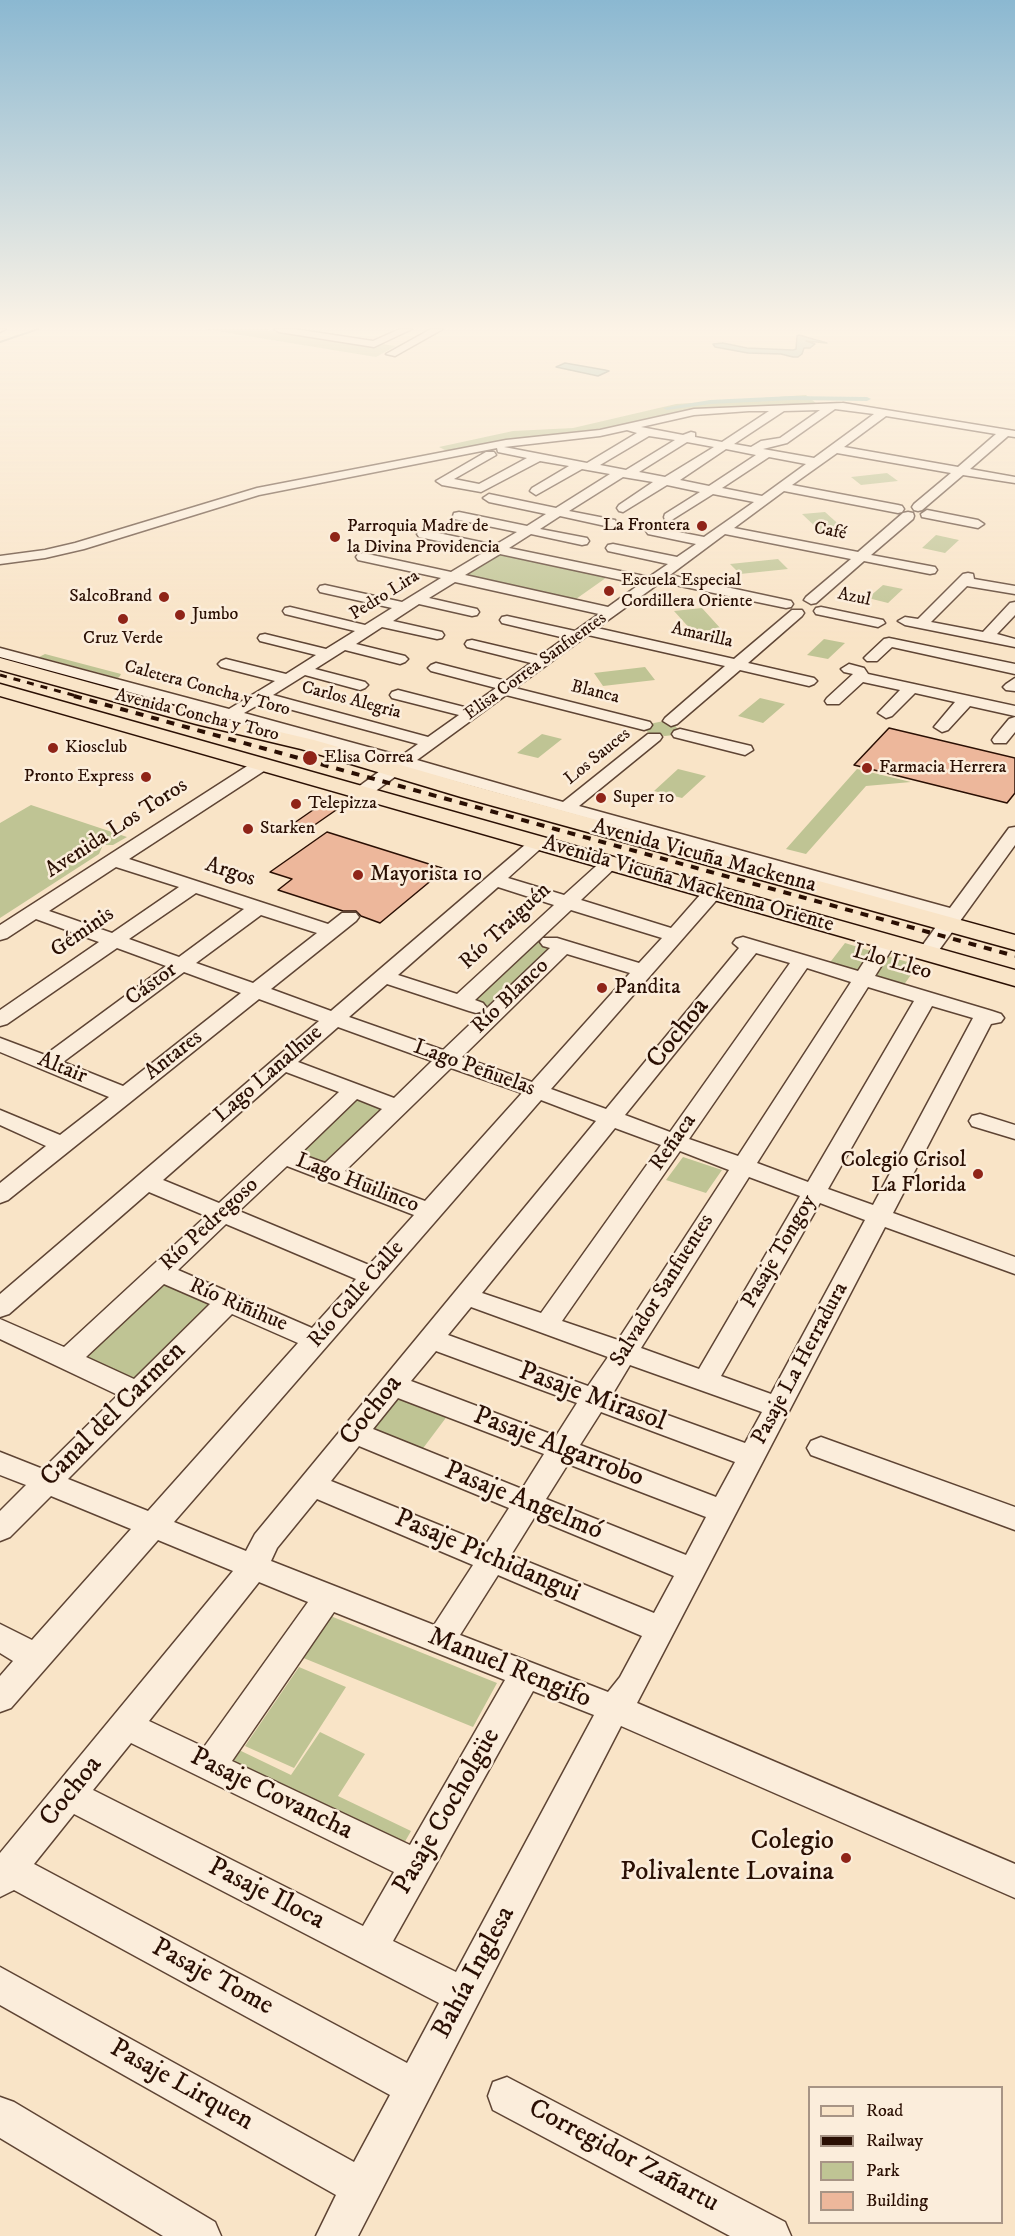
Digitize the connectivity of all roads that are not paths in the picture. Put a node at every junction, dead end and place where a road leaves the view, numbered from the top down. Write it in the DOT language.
graph roads {
  1 [pos="598,433"];
  2 [pos="645,433"];
  3 [pos="655,433"];
  4 [pos="695,433"];
  5 [pos="743,433"];
  6 [pos="794,433"];
  7 [pos="856,433"];
  8 [pos="1010,433"];
  9 [pos="589,435"];
  10 [pos="686,439"];
  11 [pos="725,446"];
  12 [pos="493,449"];
  13 [pos="835,449"];
  14 [pos="753,450"];
  15 [pos="766,453"];
  16 [pos="543,458"];
  17 [pos="817,462"];
  18 [pos="584,466"];
  19 [pos="961,471"];
  20 [pos="625,474"];
  21 [pos="1014,480"];
  22 [pos="666,482"];
  23 [pos="782,487"];
  24 [pos="710,490"];
  25 [pos="536,491"];
  26 [pos="489,498"];
  27 [pos="764,500"];
  28 [pos="623,508"];
  29 [pos="558,512"];
  30 [pos="913,512"];
  31 [pos="459,516"];
  32 [pos="670,517"];
  33 [pos="610,523"];
  34 [pos="978,524"];
  35 [pos="529,530"];
  36 [pos="724,530"];
  37 [pos="653,531"];
  38 [pos="424,534"];
  39 [pos="582,541"];
  40 [pos="707,542"];
  41 [pos="613,548"];
  42 [pos="498,549"];
  43 [pos="363,557"];
  44 [pos="861,557"];
  45 [pos="0,560"];
  46 [pos="680,562"];
  47 [pos="930,570"];
  48 [pos="453,577"];
  49 [pos="655,580"];
  50 [pos="325,589"];
  51 [pos="1015,591"];
  52 [pos="411,603"];
  53 [pos="816,605"];
  54 [pos="1015,606"];
  55 [pos="791,608"];
  56 [pos="290,611"];
  57 [pos="472,612"];
  58 [pos="610,612"];
  59 [pos="507,620"];
  60 [pos="905,621"];
  61 [pos="878,623"];
  62 [pos="921,624"];
  63 [pos="374,626"];
  64 [pos="581,633"];
  65 [pos="437,635"];
  66 [pos="990,636"];
  67 [pos="265,638"];
  68 [pos="1015,643"];
  69 [pos="472,644"];
  70 [pos="343,645"];
  71 [pos="933,651"];
  72 [pos="328,654"];
  73 [pos="2,657"];
  74 [pos="872,657"];
  75 [pos="400,659"];
  76 [pos="543,661"];
  77 [pos="978,661"];
  78 [pos="226,664"];
  79 [pos="737,664"];
  80 [pos="918,667"];
  81 [pos="436,668"];
  82 [pos="1015,669"];
  83 [pos="302,670"];
  84 [pos="964,677"];
  85 [pos="287,680"];
  86 [pos="809,681"];
  87 [pos="360,685"];
  88 [pos="911,687"];
  89 [pos="505,688"];
  90 [pos="0,690"];
  91 [pos="398,695"];
  92 [pos="260,696"];
  93 [pos="163,697"];
  94 [pos="966,700"];
  95 [pos="833,701"];
  96 [pos="1015,711"];
  97 [pos="471,713"];
  98 [pos="886,713"];
  99 [pos="230,715"];
  100 [pos="202,720"];
  101 [pos="1015,722"];
  102 [pos="942,727"];
  103 [pos="675,728"];
  104 [pos="649,731"];
  105 [pos="1000,740"];
  106 [pos="431,743"];
  107 [pos="746,750"];
  108 [pos="261,765"];
  109 [pos="400,765"];
  110 [pos="481,784"];
  111 [pos="360,794"];
  112 [pos="566,808"];
  113 [pos="531,810"];
  114 [pos="1015,832"];
  115 [pos="539,842"];
  116 [pos="696,849"];
  117 [pos="114,860"];
  118 [pos="611,862"];
  119 [pos="662,877"];
  120 [pos="494,880"];
  121 [pos="193,886"];
  122 [pos="714,891"];
  123 [pos="567,903"];
  124 [pos="258,908"];
  125 [pos="34,912"];
  126 [pos="349,917"];
  127 [pos="952,920"];
  128 [pos="331,932"];
  129 [pos="0,934"];
  130 [pos="674,935"];
  131 [pos="532,936"];
  132 [pos="115,940"];
  133 [pos="887,941"];
  134 [pos="1015,943"];
  135 [pos="747,945"];
  136 [pos="564,946"];
  137 [pos="927,953"];
  138 [pos="802,961"];
  139 [pos="181,964"];
  140 [pos="642,971"];
  141 [pos="382,976"];
  142 [pos="1015,978"];
  143 [pos="862,979"];
  144 [pos="256,991"];
  145 [pos="926,998"];
  146 [pos="461,1002"];
  147 [pos="494,1014"];
  148 [pos="990,1016"];
  149 [pos="334,1018"];
  150 [pos="0,1020"];
  151 [pos="0,1044"];
  152 [pos="447,1059"];
  153 [pos="47,1063"];
  154 [pos="282,1063"];
  155 [pos="354,1090"];
  156 [pos="537,1091"];
  157 [pos="125,1095"];
  158 [pos="397,1107"];
  159 [pos="0,1117"];
  160 [pos="610,1118"];
  161 [pos="980,1121"];
  162 [pos="1015,1132"];
  163 [pos="674,1142"];
  164 [pos="63,1145"];
  165 [pos="284,1156"];
  166 [pos="742,1167"];
  167 [pos="329,1173"];
  168 [pos="146,1182"];
  169 [pos="814,1193"];
  170 [pos="0,1195"];
  171 [pos="430,1212"];
  172 [pos="223,1214"];
  173 [pos="878,1217"];
  174 [pos="1015,1266"];
  175 [pos="160,1272"];
  176 [pos="373,1276"];
  177 [pos="465,1296"];
  178 [pos="228,1302"];
  179 [pos="0,1308"];
  180 [pos="546,1325"];
  181 [pos="0,1328"];
  182 [pos="431,1339"];
  183 [pos="316,1340"];
  184 [pos="624,1352"];
  185 [pos="67,1359"];
  186 [pos="705,1381"];
  187 [pos="393,1385"];
  188 [pos="137,1392"];
  189 [pos="595,1399"];
  190 [pos="778,1407"];
  191 [pos="354,1433"];
  192 [pos="821,1448"];
  193 [pos="562,1450"];
  194 [pos="752,1457"];
  195 [pos="0,1463"];
  196 [pos="46,1483"];
  197 [pos="312,1485"];
  198 [pos="528,1503"];
  199 [pos="723,1512"];
  200 [pos="1015,1520"];
  201 [pos="152,1526"];
  202 [pos="0,1528"];
  203 [pos="492,1560"];
  204 [pos="254,1567"];
  205 [pos="692,1570"];
  206 [pos="328,1597"];
  207 [pos="661,1630"];
  208 [pos="0,1637"];
  209 [pos="440,1641"];
  210 [pos="36,1658"];
  211 [pos="525,1675"];
  212 [pos="0,1698"];
  213 [pos="613,1710"];
  214 [pos="125,1725"];
  215 [pos="210,1766"];
  216 [pos="69,1795"];
  217 [pos="417,1866"];
  218 [pos="4,1874"];
  219 [pos="1015,1881"];
  220 [pos="370,1948"];
  221 [pos="0,1985"];
  222 [pos="464,1996"];
  223 [pos="415,2088"];
  224 [pos="507,2096"];
  225 [pos="0,2116"];
  226 [pos="362,2188"];
  227 [pos="201,2236"];
  228 [pos="336,2236"];
  229 [pos="771,2236"];
  1 -- 9 [label="street"];
  2 -- 18 [label="street"];
  3 -- 10 [label="street"];
  4 -- 10 [label="street, Pedro Lira"];
  5 -- 11 [label="street"];
  6 -- 14 [label="street"];
  7 -- 13 [label="street, Elisa Correa Sanfuentes"];
  8 -- 19 [label="street"];
  9 -- 12 [label="street"];
  9 -- 16 [label="street"];
  10 -- 11 [label="street"];
  10 -- 20 [label="street, Pedro Lira"];
  11 -- 14 [label="street"];
  11 -- 22 [label="street"];
  12 -- 16 [label="street"];
  12 -- 16 [label="street"];
  12 -- 45 [label="street"];
  13 -- 17 [label="street, Elisa Correa Sanfuentes"];
  13 -- 19 [label="street"];
  14 -- 15 [label="street"];
  15 -- 17 [label="street"];
  15 -- 24 [label="street"];
  16 -- 18 [label="street"];
  17 -- 23 [label="street, Elisa Correa Sanfuentes"];
  18 -- 20 [label="street"];
  18 -- 25 [label="street"];
  19 -- 21 [label="street"];
  19 -- 30 [label="street"];
  20 -- 22 [label="street"];
  20 -- 29 [label="street, Pedro Lira"];
  22 -- 24 [label="street"];
  22 -- 28 [label="street"];
  23 -- 27 [label="street, Elisa Correa Sanfuentes"];
  23 -- 30 [label="street"];
  24 -- 27 [label="street"];
  24 -- 32 [label="street"];
  26 -- 29 [label="street"];
  27 -- 36 [label="street, Elisa Correa Sanfuentes"];
  29 -- 33 [label="street"];
  29 -- 35 [label="street, Pedro Lira"];
  30 -- 34 [label="street"];
  30 -- 44 [label="street"];
  31 -- 35 [label="street"];
  35 -- 39 [label="street"];
  35 -- 42 [label="street, Pedro Lira"];
  36 -- 40 [label="street, Elisa Correa Sanfuentes"];
  36 -- 44 [label="street, Café"];
  37 -- 40 [label="street"];
  38 -- 42 [label="street"];
  40 -- 46 [label="street, Elisa Correa Sanfuentes"];
  41 -- 46 [label="street"];
  42 -- 48 [label="street, Pedro Lira"];
  42 -- 49 [label="street"];
  43 -- 48 [label="street"];
  44 -- 47 [label="street, Café"];
  44 -- 53 [label="street"];
  46 -- 49 [label="street, Elisa Correa Sanfuentes"];
  48 -- 52 [label="street, Pedro Lira"];
  48 -- 58 [label="street"];
  49 -- 55 [label="street"];
  49 -- 58 [label="street, Elisa Correa Sanfuentes"];
  50 -- 52 [label="street"];
  51 -- 62 [label="street"];
  52 -- 57 [label="street"];
  52 -- 63 [label="street, Pedro Lira"];
  53 -- 55 [label="street, Azul"];
  53 -- 61 [label="street, Azul"];
  54 -- 66 [label="street"];
  55 -- 79 [label="street"];
  56 -- 63 [label="street"];
  58 -- 64 [label="street, Elisa Correa Sanfuentes"];
  59 -- 64 [label="street, Amarilla"];
  60 -- 62 [label="street"];
  62 -- 66 [label="street"];
  63 -- 65 [label="street"];
  63 -- 70 [label="street, Pedro Lira"];
  64 -- 76 [label="street, Elisa Correa Sanfuentes"];
  64 -- 79 [label="street, Amarilla"];
  66 -- 68 [label="street"];
  67 -- 72 [label="street"];
  69 -- 76 [label="street"];
  70 -- 72 [label="street, Pedro Lira"];
  70 -- 75 [label="street"];
  71 -- 74 [label="street"];
  71 -- 77 [label="street"];
  71 -- 80 [label="street"];
  72 -- 83 [label="street, Pedro Lira"];
  73 -- 93 [label="street, Caletera Concha y Toro"];
  73 -- 100 [label="main road, Avenida Concha y Toro"];
  76 -- 89 [label="street, Elisa Correa Sanfuentes"];
  77 -- 82 [label="street"];
  77 -- 84 [label="street"];
  78 -- 85 [label="street"];
  79 -- 86 [label="street, Amarilla"];
  79 -- 103 [label="street"];
  81 -- 89 [label="street, Blanca"];
  83 -- 85 [label="street, Pedro Lira"];
  83 -- 87 [label="street"];
  85 -- 92 [label="street, Pedro Lira"];
  88 -- 94 [label="street"];
  88 -- 95 [label="street"];
  88 -- 98 [label="street"];
  89 -- 97 [label="street, Elisa Correa Sanfuentes"];
  89 -- 104 [label="street, Blanca"];
  90 -- 108 [label="main road, Avenida Concha y Toro"];
  91 -- 97 [label="street"];
  92 -- 99 [label="street, Pedro Lira"];
  92 -- 106 [label="street, Carlos Alegria"];
  93 -- 99 [label="street, Caletera Concha y Toro"];
  93 -- 100 [label="main road"];
  94 -- 96 [label="street"];
  94 -- 102 [label="street"];
  97 -- 106 [label="street, Elisa Correa Sanfuentes"];
  99 -- 109 [label="street, Caletera Concha y Toro"];
  100 -- 109 [label="main road, Avenida Concha y Toro"];
  101 -- 105 [label="street"];
  103 -- 104 [label="street"];
  103 -- 107 [label="street"];
  104 -- 112 [label="street, Los Sauces"];
  106 -- 109 [label="street, Elisa Correa Sanfuentes"];
  108 -- 111 [label="main road, Avenida Concha y Toro"];
  108 -- 117 [label="street, Avenida Los Toros"];
  109 -- 110 [label="street, Caletera Concha y Toro"];
  109 -- 111 [label="street, Elisa Correa Sanfuentes"];
  109 -- 113 [label="main road, Avenida Vicuña Mackenna"];
  110 -- 112 [label="street, Caletera Concha y Toro"];
  110 -- 113 [label="main road"];
  111 -- 115 [label="main road, Avenida Vicuña Mackenna Oriente"];
  112 -- 116 [label="street, Caletera Concha y Toro"];
  113 -- 116 [label="main road, Avenida Vicuña Mackenna"];
  114 -- 127 [label="street"];
  115 -- 118 [label="main road, Avenida Vicuña Mackenna Oriente"];
  115 -- 120 [label="street, Lago Lanalhue"];
  116 -- 119 [label="main road"];
  116 -- 127 [label="main road, Avenida Vicuña Mackenna"];
  117 -- 121 [label="street, Argos"];
  117 -- 125 [label="street, Avenida Los Toros"];
  118 -- 119 [label="main road, Avenida Vicuña Mackenna Oriente"];
  118 -- 123 [label="street, Río Traiguén"];
  119 -- 122 [label="main road, Avenida Vicuña Mackenna Oriente"];
  120 -- 123 [label="street"];
  120 -- 141 [label="street, Lago Lanalhue"];
  121 -- 124 [label="street, Argos"];
  121 -- 132 [label="street, Géminis"];
  122 -- 130 [label="street, Río Calle Calle"];
  122 -- 133 [label="main road, Avenida Vicuña Mackenna Oriente"];
  123 -- 130 [label="street"];
  123 -- 131 [label="street, Río Traiguén"];
  124 -- 128 [label="street, Argos"];
  124 -- 139 [label="street, Cástor"];
  125 -- 129 [label="street, Avenida Los Toros"];
  125 -- 132 [label="street, Lago Peñuelas"];
  126 -- 128 [label="street, Antares"];
  127 -- 134 [label="main road, Avenida Vicuña Mackenna"];
  127 -- 137 [label="street"];
  128 -- 144 [label="street, Antares"];
  130 -- 140 [label="street, Río Calle Calle"];
  131 -- 136 [label="street"];
  131 -- 146 [label="street, Río Traiguén"];
  132 -- 139 [label="street, Lago Peñuelas"];
  132 -- 150 [label="street, Géminis"];
  133 -- 137 [label="main road, Avenida Vicuña Mackenna Oriente"];
  133 -- 143 [label="street, Salvador Sanfuentes"];
  135 -- 138 [label="street, Llo Lleo"];
  135 -- 160 [label="street, Cochoa"];
  136 -- 140 [label="street"];
  136 -- 147 [label="street, Río Blanco"];
  137 -- 142 [label="main road, Avenida Vicuña Mackenna Oriente"];
  138 -- 143 [label="street, Llo Lleo"];
  138 -- 163 [label="street, Reñaca"];
  139 -- 144 [label="street, Lago Peñuelas"];
  139 -- 153 [label="street, Cástor"];
  140 -- 156 [label="street, Río Calle Calle"];
  141 -- 146 [label="street"];
  141 -- 149 [label="street, Lago Lanalhue"];
  143 -- 145 [label="street, Llo Lleo"];
  143 -- 166 [label="street, Salvador Sanfuentes"];
  144 -- 149 [label="street, Lago Peñuelas"];
  144 -- 157 [label="street, Antares"];
  145 -- 148 [label="street, Llo Lleo"];
  145 -- 169 [label="street, Pasaje Tongoy"];
  146 -- 147 [label="street"];
  147 -- 152 [label="street, Río Blanco"];
  148 -- 173 [label="street, Pasaje La Herradura"];
  149 -- 152 [label="street, Lago Peñuelas"];
  149 -- 154 [label="street, Lago Lanalhue"];
  151 -- 153 [label="street, Altair"];
  152 -- 156 [label="street, Lago Peñuelas"];
  152 -- 158 [label="street, Río Blanco"];
  153 -- 157 [label="street, Altair"];
  154 -- 155 [label="street"];
  154 -- 168 [label="street, Lago Lanalhue"];
  155 -- 158 [label="street"];
  155 -- 165 [label="street, Río Pedregoso"];
  156 -- 160 [label="street, Lago Peñuelas"];
  156 -- 171 [label="street, Río Calle Calle"];
  157 -- 164 [label="street, Antares"];
  158 -- 167 [label="street, Río Blanco"];
  159 -- 164 [label="street"];
  160 -- 163 [label="street, Lago Peñuelas"];
  160 -- 177 [label="street, Cochoa"];
  161 -- 162 [label="street"];
  163 -- 166 [label="street, Lago Peñuelas"];
  163 -- 180 [label="street, Reñaca"];
  164 -- 170 [label="street, Antares"];
  165 -- 167 [label="street, Lago Huilinco"];
  165 -- 172 [label="street, Río Pedregoso"];
  166 -- 169 [label="street, Lago Peñuelas"];
  166 -- 184 [label="street, Salvador Sanfuentes"];
  167 -- 171 [label="street, Lago Huilinco"];
  168 -- 172 [label="street"];
  168 -- 179 [label="street, Lago Lanalhue"];
  169 -- 173 [label="street, Lago Peñuelas"];
  169 -- 186 [label="street, Pasaje Tongoy"];
  171 -- 176 [label="street, Río Calle Calle"];
  172 -- 175 [label="street, Río Pedregoso"];
  172 -- 176 [label="street"];
  173 -- 174 [label="street, Lago Peñuelas"];
  173 -- 190 [label="street, Pasaje La Herradura"];
  175 -- 178 [label="street, Río Riñihue"];
  175 -- 185 [label="street, Río Pedregoso"];
  176 -- 183 [label="street, Río Calle Calle"];
  177 -- 180 [label="street"];
  177 -- 182 [label="street, Cochoa"];
  178 -- 183 [label="street, Río Riñihue"];
  178 -- 188 [label="street, Canal del Carmen"];
  180 -- 184 [label="street"];
  181 -- 185 [label="street"];
  182 -- 187 [label="street, Cochoa"];
  182 -- 189 [label="street, Pasaje Mirasol"];
  183 -- 201 [label="street, Río Calle Calle"];
  184 -- 186 [label="street"];
  184 -- 189 [label="street, Salvador Sanfuentes"];
  185 -- 188 [label="street"];
  186 -- 190 [label="street"];
  187 -- 191 [label="street, Cochoa"];
  187 -- 193 [label="street, Pasaje Algarrobo"];
  188 -- 196 [label="street, Canal del Carmen"];
  189 -- 193 [label="street, Salvador Sanfuentes"];
  189 -- 194 [label="street, Pasaje Mirasol"];
  190 -- 194 [label="street, Pasaje La Herradura"];
  191 -- 197 [label="street, Cochoa"];
  191 -- 198 [label="street, Pasaje Angelmó"];
  192 -- 200 [label="street"];
  193 -- 198 [label="street, Salvador Sanfuentes"];
  193 -- 199 [label="street, Pasaje Algarrobo"];
  194 -- 199 [label="street, Pasaje La Herradura"];
  195 -- 196 [label="street, Manuel Rengifo"];
  196 -- 201 [label="street, Manuel Rengifo"];
  196 -- 202 [label="street, Canal del Carmen"];
  197 -- 203 [label="street, Pasaje Pichidangui"];
  197 -- 204 [label="street, Cochoa"];
  198 -- 203 [label="street, Salvador Sanfuentes"];
  198 -- 205 [label="street, Pasaje Angelmó"];
  199 -- 205 [label="street, Pasaje La Herradura"];
  201 -- 204 [label="street, Manuel Rengifo"];
  201 -- 210 [label="street, Río Calle Calle"];
  203 -- 207 [label="street, Pasaje Pichidangui"];
  203 -- 209 [label="street, Salvador Sanfuentes"];
  204 -- 206 [label="street, Manuel Rengifo"];
  204 -- 214 [label="street, Cochoa"];
  205 -- 207 [label="street, Pasaje La Herradura"];
  206 -- 209 [label="street, Manuel Rengifo"];
  206 -- 215 [label="street"];
  207 -- 213 [label="street, Pasaje La Herradura"];
  208 -- 210 [label="street"];
  209 -- 211 [label="street, Manuel Rengifo"];
  210 -- 212 [label="street, Río Calle Calle"];
  211 -- 213 [label="street, Manuel Rengifo"];
  211 -- 217 [label="street, Pasaje Cocholgüe"];
  213 -- 219 [label="street, Manuel Rengifo"];
  213 -- 222 [label="street, Bahía Inglesa"];
  214 -- 215 [label="street, Pasaje Covancha"];
  214 -- 216 [label="street, Cochoa"];
  215 -- 217 [label="street, Pasaje Covancha"];
  216 -- 218 [label="street, Cochoa"];
  216 -- 220 [label="street, Pasaje Iloca"];
  217 -- 220 [label="street, Pasaje Cocholgüe"];
  218 -- 223 [label="street, Pasaje Tome"];
  220 -- 222 [label="street, Pasaje Iloca"];
  221 -- 226 [label="street, Pasaje Lirquen"];
  222 -- 223 [label="street, Bahía Inglesa"];
  223 -- 226 [label="street, Bahía Inglesa"];
  224 -- 229 [label="street, Corregidor Zañartu"];
  225 -- 227 [label="street"];
  226 -- 228 [label="street, Bahía Inglesa"];
}
